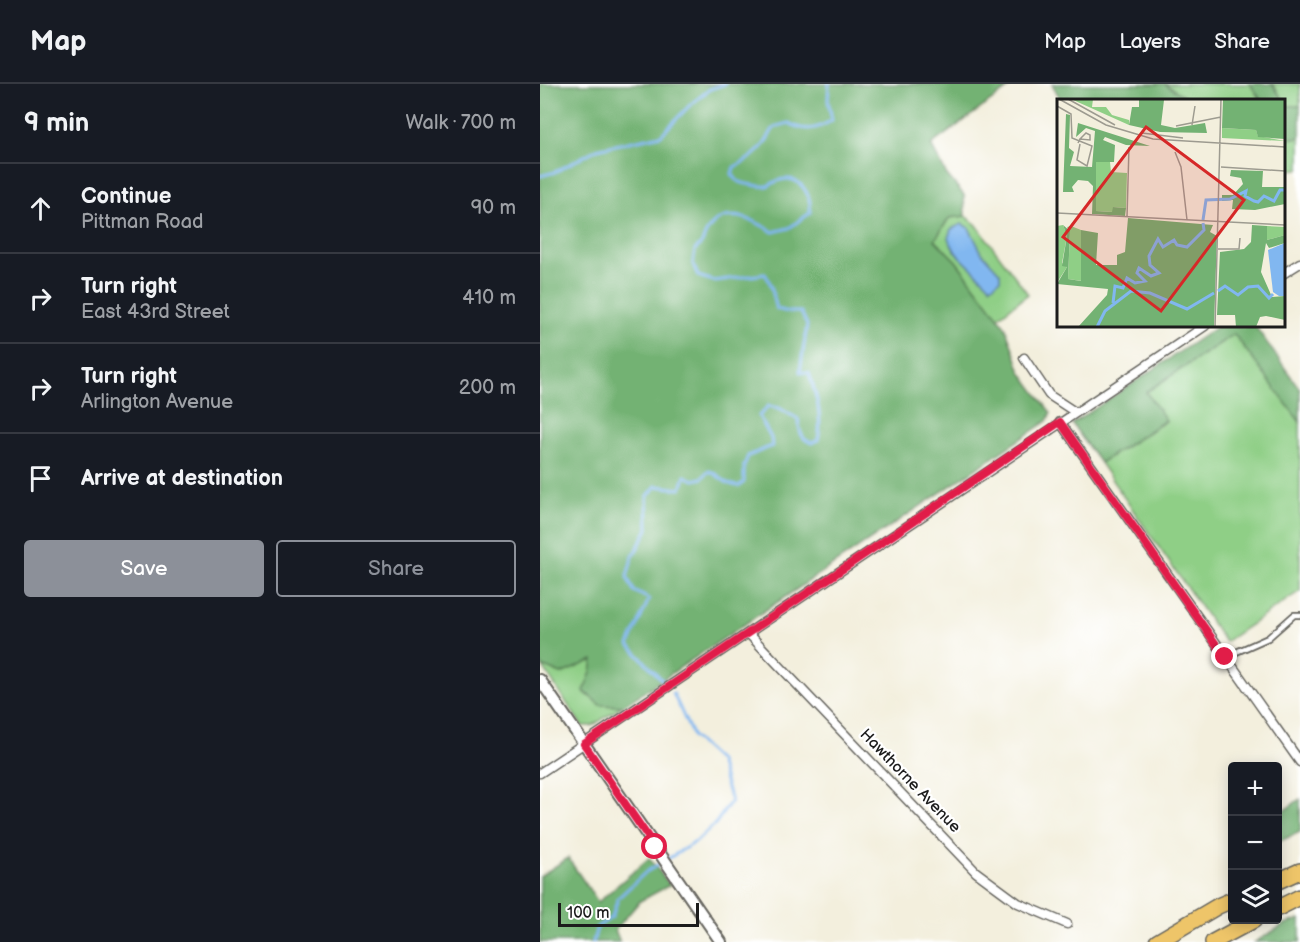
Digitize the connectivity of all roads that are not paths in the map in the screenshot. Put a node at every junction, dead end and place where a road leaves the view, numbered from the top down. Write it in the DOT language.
graph roads {
  1 [pos="1300,262"];
  2 [pos="1285,272"];
  3 [pos="1203,327"];
  4 [pos="1024,358"];
  5 [pos="1075,411"];
  6 [pos="1060,422"];
  7 [pos="1300,615"];
  8 [pos="749,634"];
  9 [pos="1225,657"];
  10 [pos="540,680"];
  11 [pos="584,744"];
  12 [pos="1300,762"];
  13 [pos="540,773"];
  14 [pos="1300,871"];
  15 [pos="1282,879"];
  16 [pos="1300,897"];
  17 [pos="1228,902"];
  18 [pos="1282,906"];
  19 [pos="1067,924"];
  20 [pos="1247,924"];
  21 [pos="721,942"];
  22 [pos="1157,942"];
  23 [pos="1213,942"];
  1 -- 2 [label="street"];
  3 -- 5 [label="street"];
  4 -- 5 [label="street"];
  5 -- 6 [label="street"];
  6 -- 8 [label="street"];
  6 -- 9 [label="street"];
  7 -- 9 [label="lane"];
  8 -- 11 [label="street"];
  8 -- 19 [label="street, Hawthorne Avenue"];
  9 -- 12 [label="street"];
  10 -- 11 [label="street"];
  11 -- 13 [label="street"];
  11 -- 21 [label="street"];
  14 -- 15 [label="highway"];
  16 -- 18 [label="highway"];
  17 -- 22 [label="highway"];
  20 -- 23 [label="highway"];
}
